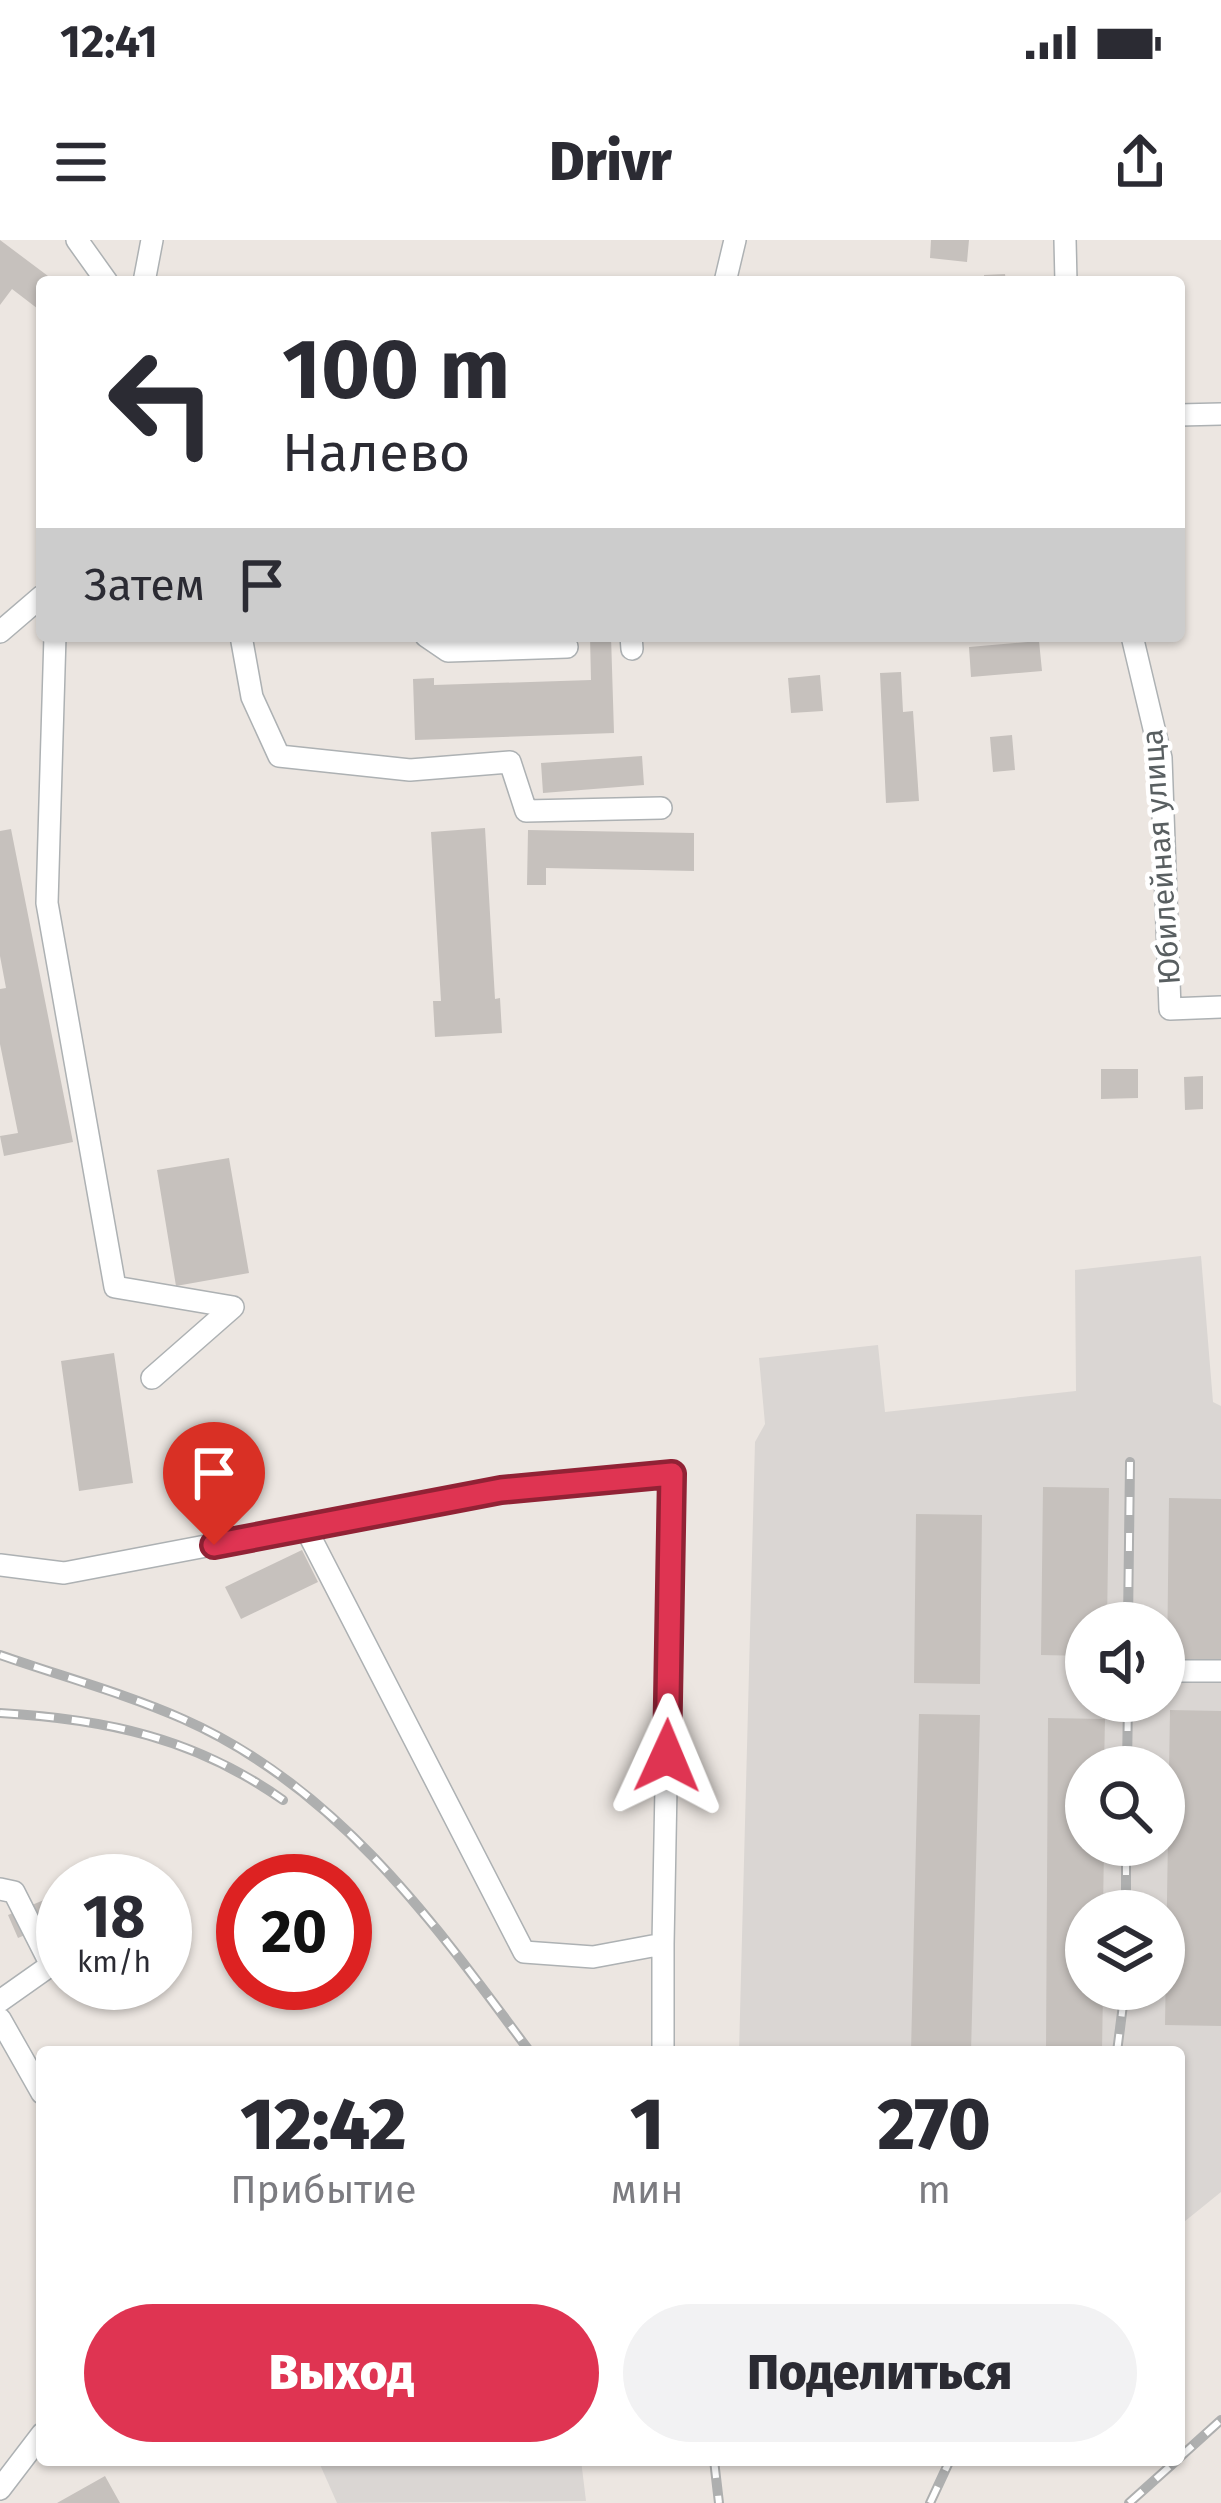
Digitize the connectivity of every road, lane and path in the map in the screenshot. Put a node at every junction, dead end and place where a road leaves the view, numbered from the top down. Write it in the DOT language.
graph roads {
  1 [pos="76,240"];
  2 [pos="152,240"];
  3 [pos="735,240"];
  4 [pos="1066,240"];
  5 [pos="103,276"];
  6 [pos="145,276"];
  7 [pos="726,276"];
  8 [pos="1066,276"];
  9 [pos="1221,414"];
  10 [pos="1185,415"];
  11 [pos="36,601"];
  12 [pos="0,632"];
  13 [pos="55,642"];
  14 [pos="242,642"];
  15 [pos="435,642"];
  16 [pos="1133,642"];
  17 [pos="567,646"];
  18 [pos="661,808"];
  19 [pos="1221,1007"];
  20 [pos="152,1378"];
  21 [pos="304,1525"];
  22 [pos="0,1565"];
  23 [pos="1185,1671"];
  24 [pos="1221,1671"];
  25 [pos="0,1889"];
  26 [pos="663,1944"];
  27 [pos="0,2001"];
  28 [pos="0,2019"];
  29 [pos="663,2046"];
  30 [pos="36,2082"];
  31 [pos="36,2442"];
  32 [pos="0,2489"];
  1 -- 5 [label="street"];
  2 -- 6 [label="street"];
  3 -- 7 [label="street"];
  4 -- 8 [label="street"];
  9 -- 10 [label="street"];
  11 -- 12 [label="street"];
  13 -- 20 [label="street"];
  14 -- 18 [label="street"];
  15 -- 17 [label="street"];
  16 -- 19 [label="street, Юбилейная улица"];
  21 -- 22 [label="street"];
  21 -- 26 [label="street"];
  21 -- 26 [label="street"];
  23 -- 24 [label="street"];
  25 -- 27 [label="street"];
  26 -- 29 [label="street"];
  28 -- 30 [label="street"];
  31 -- 32 [label="street"];
}
